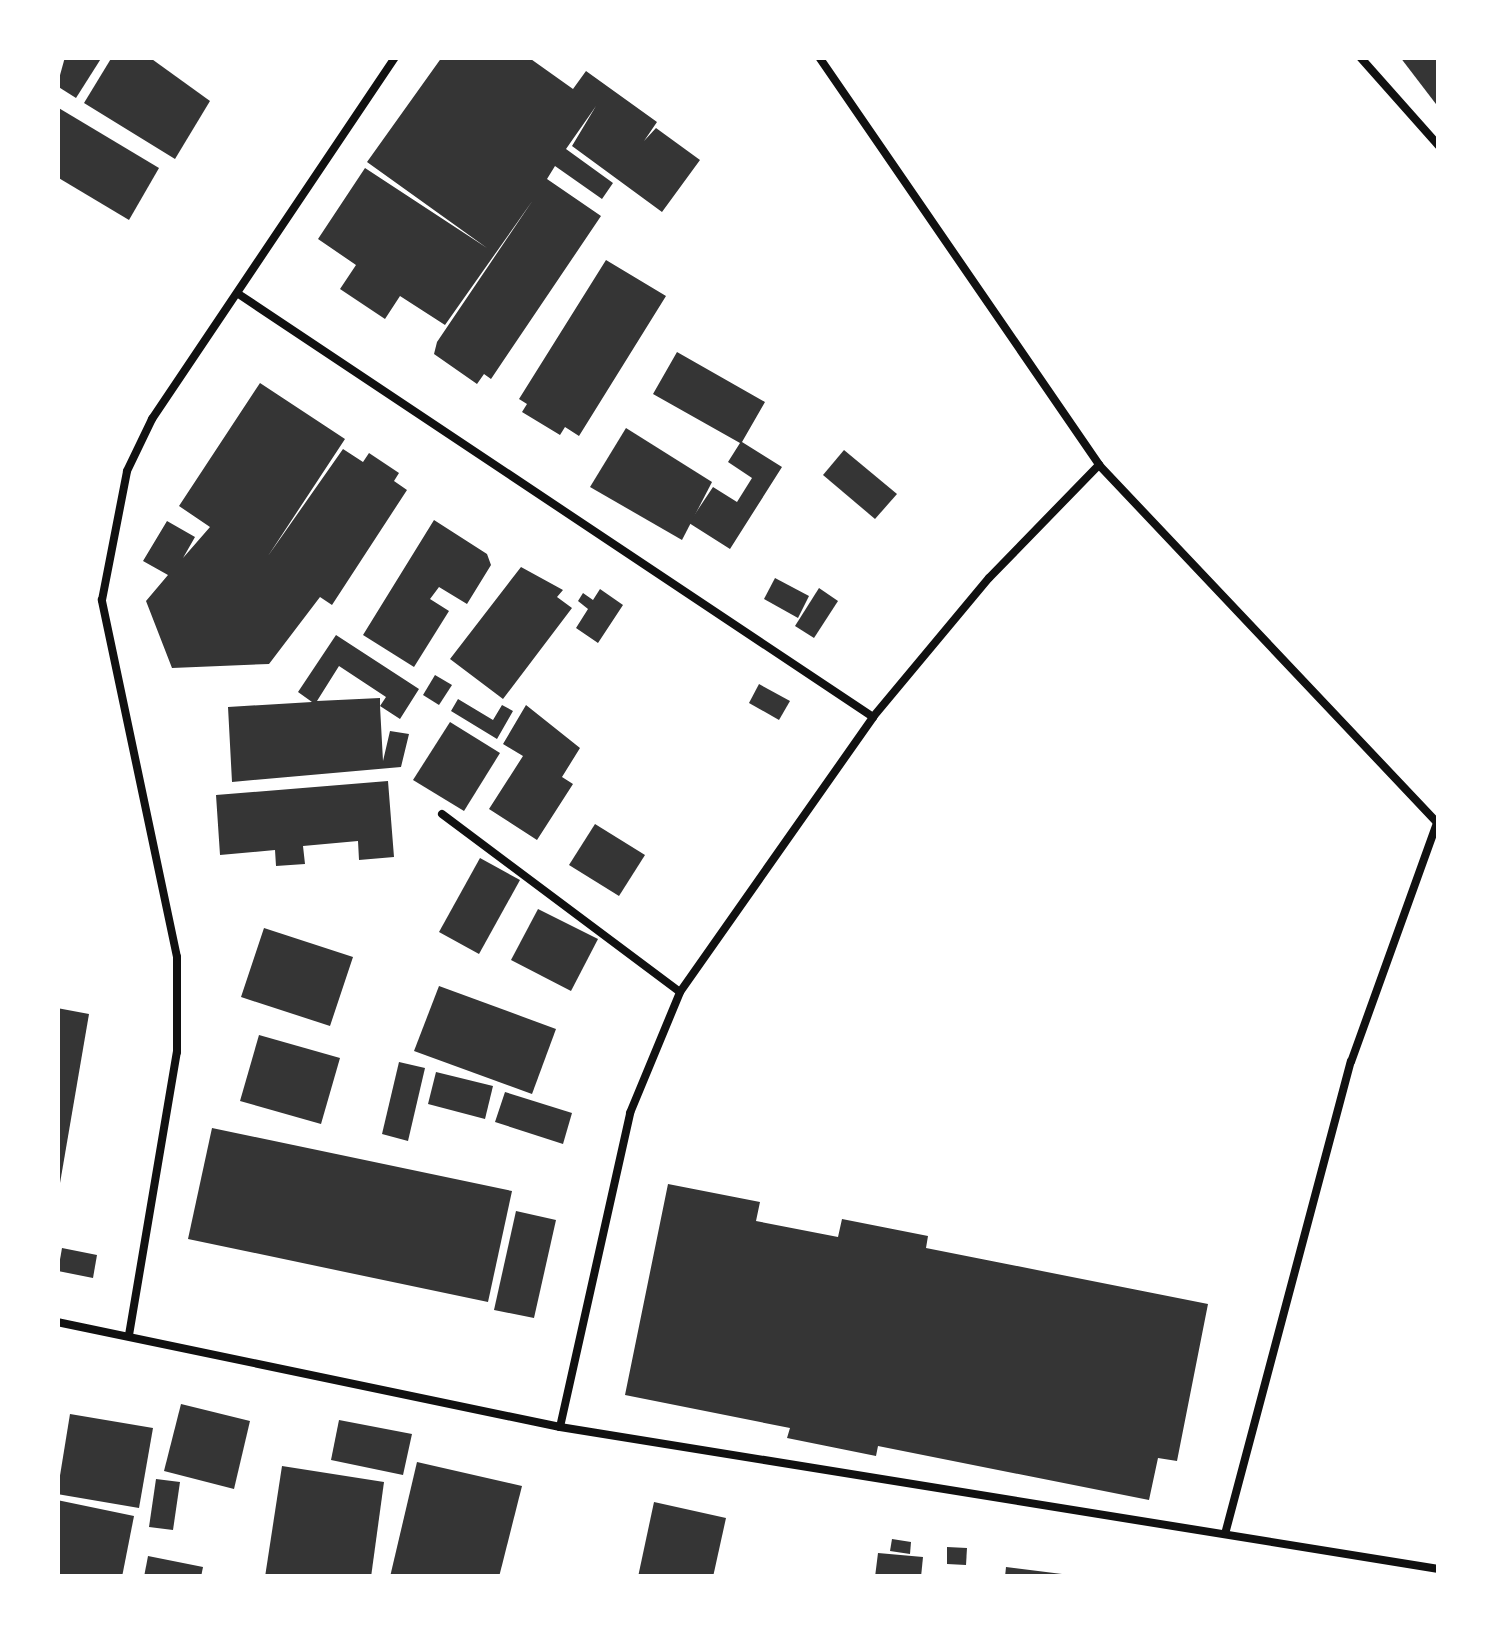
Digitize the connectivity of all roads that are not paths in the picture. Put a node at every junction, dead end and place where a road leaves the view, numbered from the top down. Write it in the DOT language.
graph roads {
  1 [pos="395,57"];
  2 [pos="819,57"];
  3 [pos="1360,57"];
  4 [pos="1439,146"];
  5 [pos="241,295"];
  6 [pos="1099,465"];
  7 [pos="873,717"];
  8 [pos="442,814"];
  9 [pos="1438,820"];
  10 [pos="680,992"];
  11 [pos="57,1322"];
  12 [pos="129,1335"];
  13 [pos="560,1427"];
  14 [pos="1225,1534"];
  15 [pos="1439,1568"];
  1 -- 5 [label="lane"];
  2 -- 6 [label="lane"];
  3 -- 4 [label="lane"];
  5 -- 7 [label="lane"];
  5 -- 12 [label="lane"];
  6 -- 7 [label="lane"];
  6 -- 9 [label="lane"];
  7 -- 10 [label="lane"];
  8 -- 10 [label="lane"];
  9 -- 14 [label="lane"];
  10 -- 13 [label="lane"];
  11 -- 12 [label="lane"];
  12 -- 13 [label="lane"];
  13 -- 14 [label="lane"];
  14 -- 15 [label="lane"];
}
